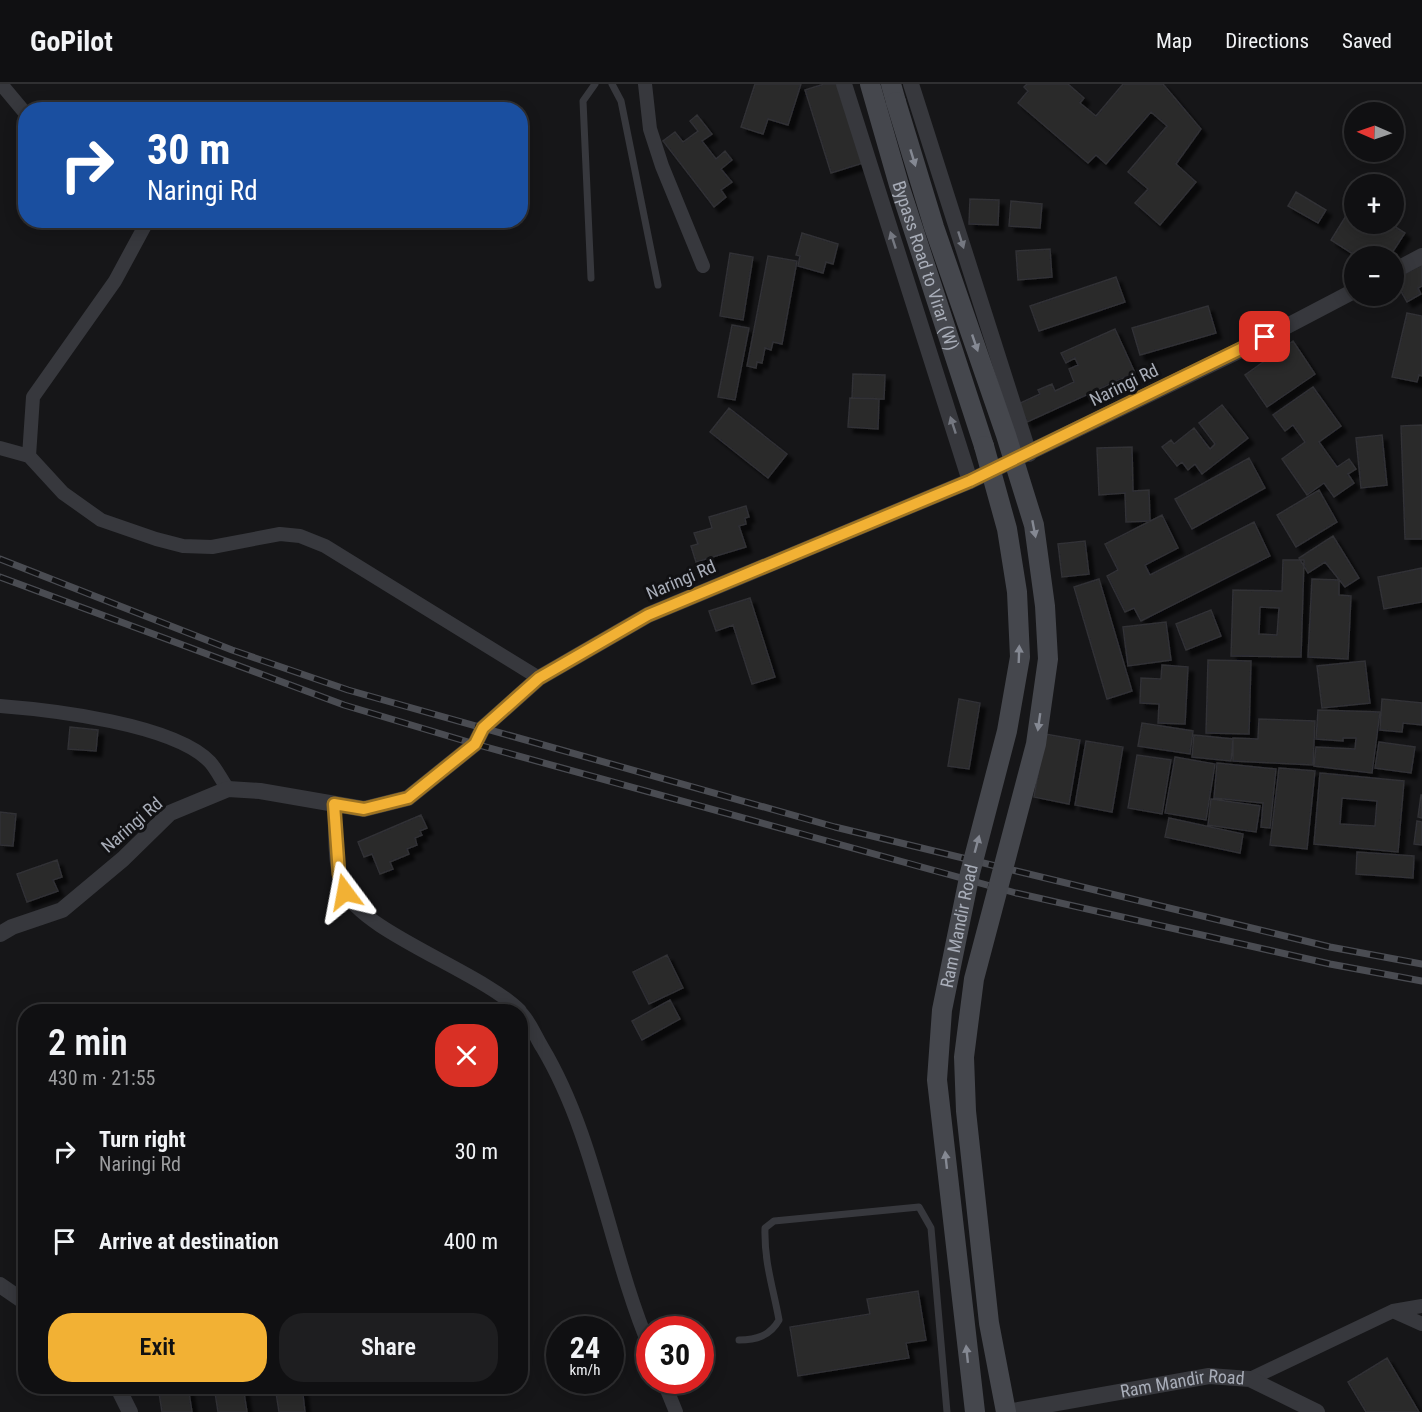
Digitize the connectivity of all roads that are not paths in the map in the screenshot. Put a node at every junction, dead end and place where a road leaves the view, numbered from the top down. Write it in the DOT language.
graph roads {
  1 [pos="1,84"];
  2 [pos="595,84"];
  3 [pos="612,84"];
  4 [pos="645,84"];
  5 [pos="844,84"];
  6 [pos="870,84"];
  7 [pos="911,84"];
  8 [pos="893,93"];
  9 [pos="18,104"];
  10 [pos="144,228"];
  11 [pos="1422,256"];
  12 [pos="703,266"];
  13 [pos="1404,266"];
  14 [pos="591,278"];
  15 [pos="657,285"];
  16 [pos="1344,296"];
  17 [pos="984,446"];
  18 [pos="0,448"];
  19 [pos="1029,453"];
  20 [pos="28,456"];
  21 [pos="970,481"];
  22 [pos="539,678"];
  23 [pos="0,706"];
  24 [pos="228,789"];
  25 [pos="334,804"];
  26 [pos="0,934"];
  27 [pos="510,1004"];
  28 [pos="528,1025"];
  29 [pos="0,1285"];
  30 [pos="18,1297"];
  31 [pos="1422,1306"];
  32 [pos="1394,1311"];
  33 [pos="636,1316"];
  34 [pos="1422,1324"];
  35 [pos="739,1340"];
  36 [pos="1250,1379"];
  37 [pos="121,1394"];
  38 [pos="669,1394"];
  39 [pos="130,1412"];
  40 [pos="676,1412"];
  41 [pos="946,1412"];
  42 [pos="975,1412"];
  43 [pos="1006,1412"];
  44 [pos="1317,1412"];
  1 -- 9 [label="street"];
  2 -- 14 [label="lane"];
  3 -- 15 [label="lane"];
  4 -- 12 [label="street"];
  21 -- 5 [label="street, one-way"];
  6 -- 17 [label="main road, Bypass Road to Virar (W)"];
  7 -- 19 [label="street, one-way"];
  8 -- 43 [label="main road, one-way, bridge"];
  10 -- 20 [label="street"];
  11 -- 13 [label="street"];
  16 -- 19 [label="street, Naringi Rd"];
  42 -- 17 [label="main road, Ram Mandir Road, one-way, bridge"];
  18 -- 20 [label="street"];
  19 -- 21 [label="street, Naringi Rd"];
  20 -- 22 [label="street"];
  21 -- 22 [label="street, Naringi Rd"];
  22 -- 25 [label="street, Naringi Rd"];
  23 -- 24 [label="street"];
  24 -- 25 [label="street, Naringi Rd"];
  24 -- 26 [label="street, Naringi Rd"];
  25 -- 27 [label="street"];
  28 -- 33 [label="street"];
  29 -- 30 [label="street"];
  31 -- 32 [label="street"];
  32 -- 34 [label="street"];
  32 -- 36 [label="street"];
  35 -- 41 [label="lane"];
  36 -- 43 [label="street, Ram Mandir Road"];
  36 -- 44 [label="street, Ram Mandir Road"];
  37 -- 39 [label="street"];
  38 -- 40 [label="street"];
}
